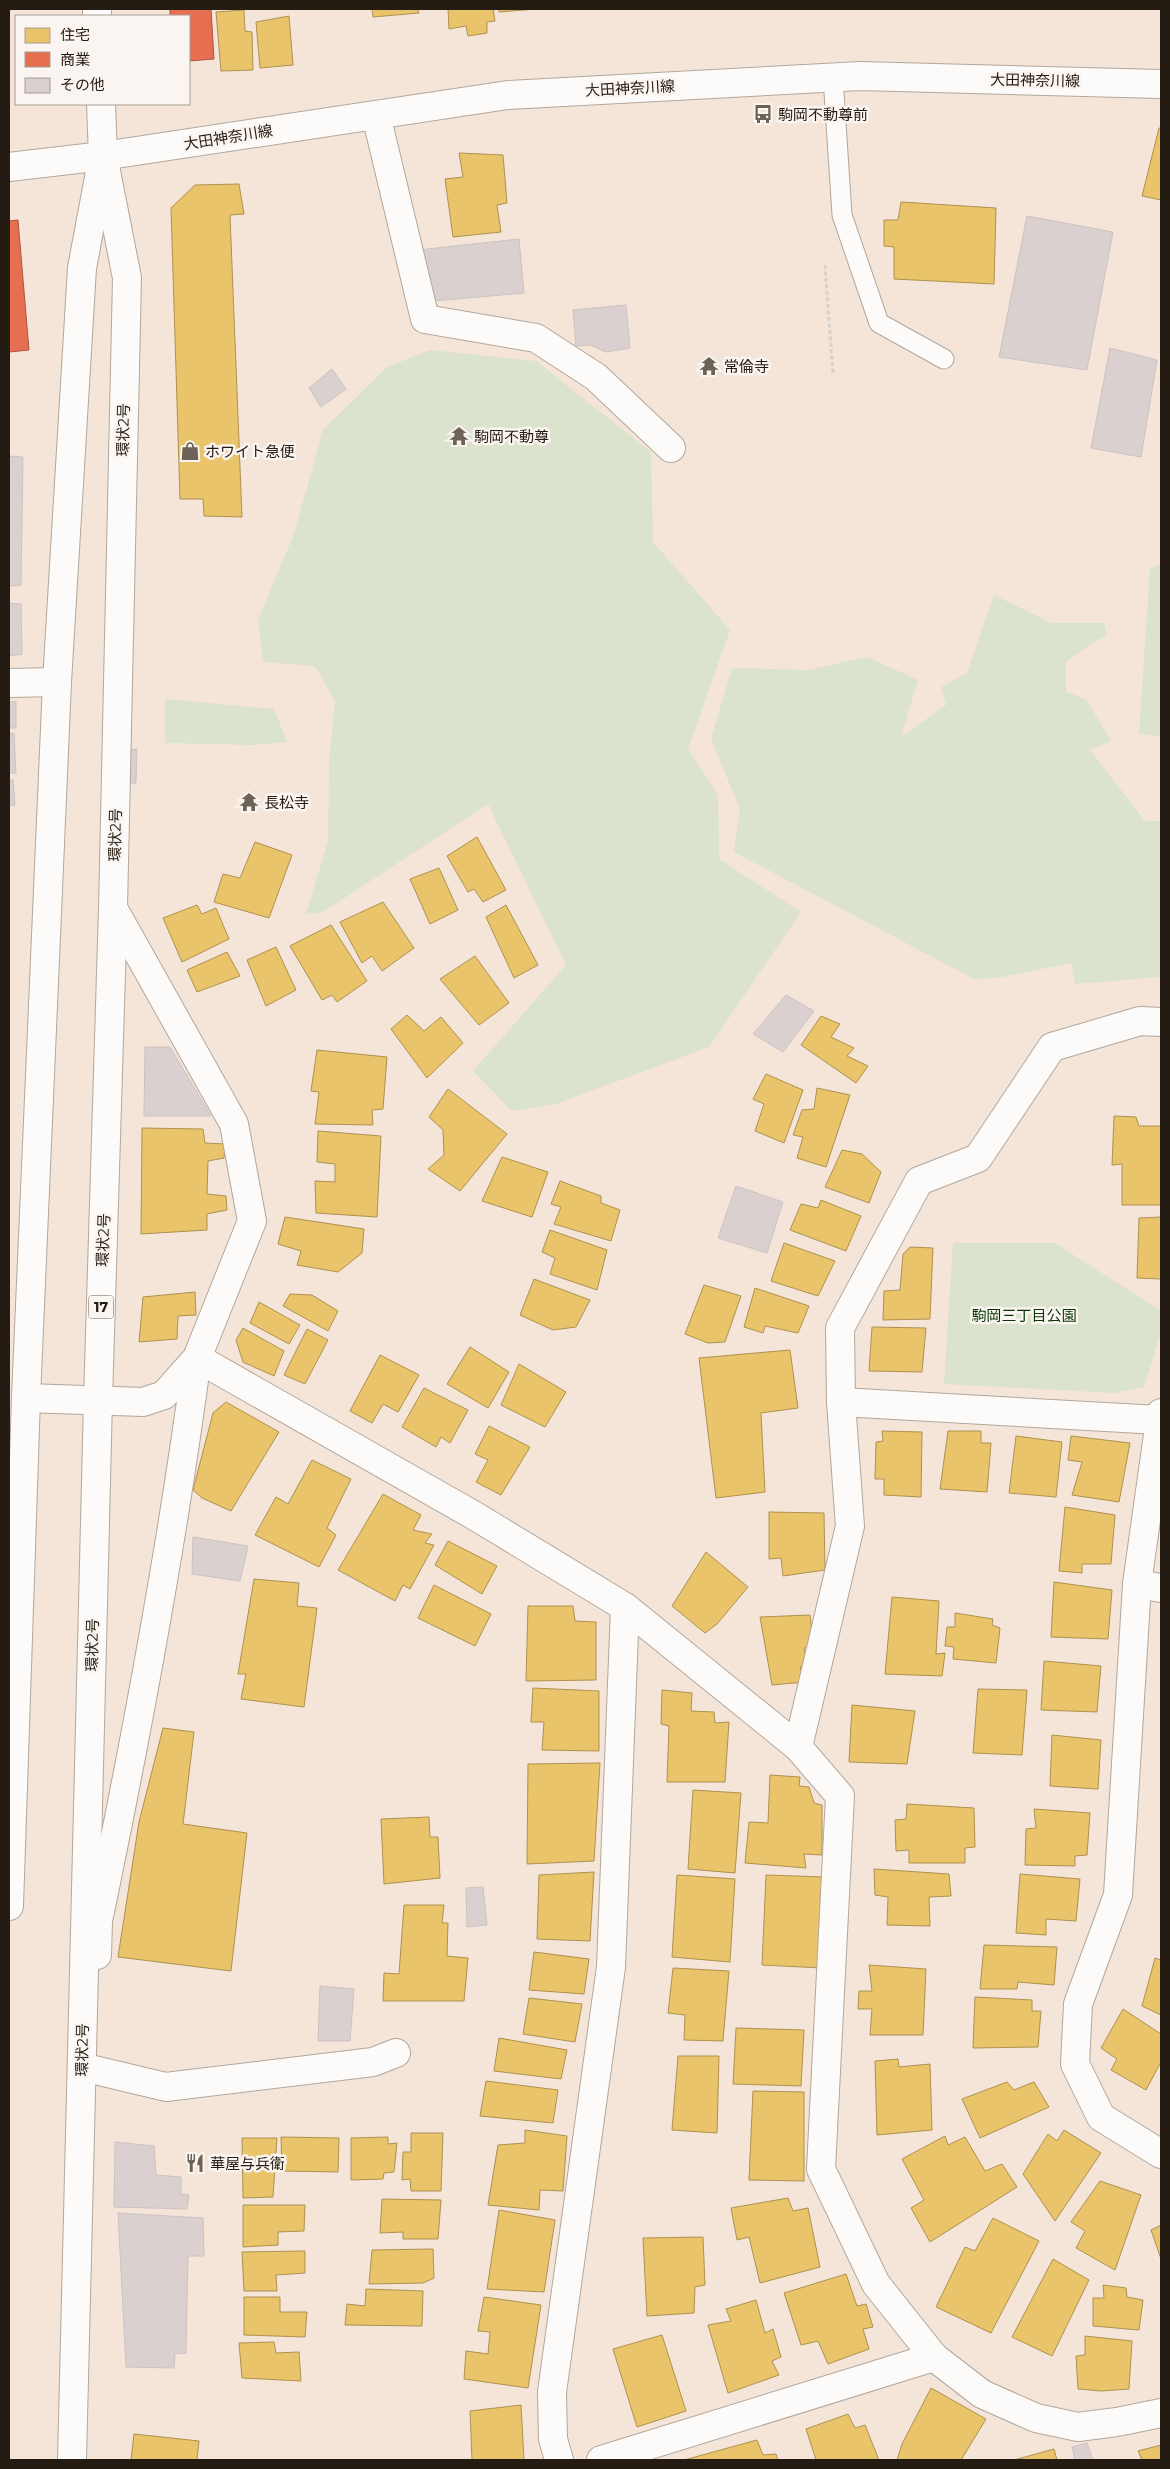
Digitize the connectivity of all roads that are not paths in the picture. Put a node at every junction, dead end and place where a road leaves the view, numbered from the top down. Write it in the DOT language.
graph roads {
  1 [pos="833,77"];
  2 [pos="1161,84"];
  3 [pos="101,105"];
  4 [pos="376,115"];
  5 [pos="103,156"];
  6 [pos="9,167"];
  7 [pos="944,359"];
  8 [pos="671,448"];
  9 [pos="57,682"];
  10 [pos="9,684"];
  11 [pos="114,908"];
  12 [pos="1161,1022"];
  13 [pos="197,1358"];
  14 [pos="26,1398"];
  15 [pos="98,1400"];
  16 [pos="842,1402"];
  17 [pos="1160,1416"];
  18 [pos="1149,1586"];
  19 [pos="625,1607"];
  20 [pos="798,1747"];
  21 [pos="9,1906"];
  22 [pos="396,2053"];
  23 [pos="88,2068"];
  24 [pos="1161,2154"];
  25 [pos="934,2357"];
  26 [pos="1161,2413"];
  27 [pos="72,2460"];
  28 [pos="559,2460"];
  29 [pos="601,2460"];
  1 -- 2 [label="street, 大田神奈川線"];
  1 -- 4 [label="street, 大田神奈川線"];
  1 -- 7 [label="lane"];
  3 -- 5 [label="street, 17"];
  4 -- 5 [label="street, 大田神奈川線"];
  4 -- 8 [label="street"];
  5 -- 6 [label="street, 大田神奈川線"];
  5 -- 9 [label="street, 17"];
  5 -- 11 [label="street, 環状2号 / 17"];
  9 -- 10 [label="street"];
  9 -- 14 [label="street, 17"];
  11 -- 13 [label="street"];
  11 -- 15 [label="street, 環状2号 / 17"];
  12 -- 16 [label="street"];
  13 -- 15 [label="street"];
  13 -- 19 [label="street"];
  13 -- 23 [label="street"];
  14 -- 15 [label="street"];
  14 -- 21 [label="street, 17"];
  15 -- 23 [label="street, 環状2号 / 17"];
  16 -- 17 [label="street"];
  16 -- 20 [label="street"];
  17 -- 18 [label="street"];
  18 -- 24 [label="street"];
  19 -- 20 [label="street"];
  19 -- 28 [label="street"];
  20 -- 25 [label="street"];
  22 -- 23 [label="street"];
  23 -- 27 [label="street, 環状2号 / 17"];
  25 -- 26 [label="street"];
  25 -- 29 [label="street"];
}
